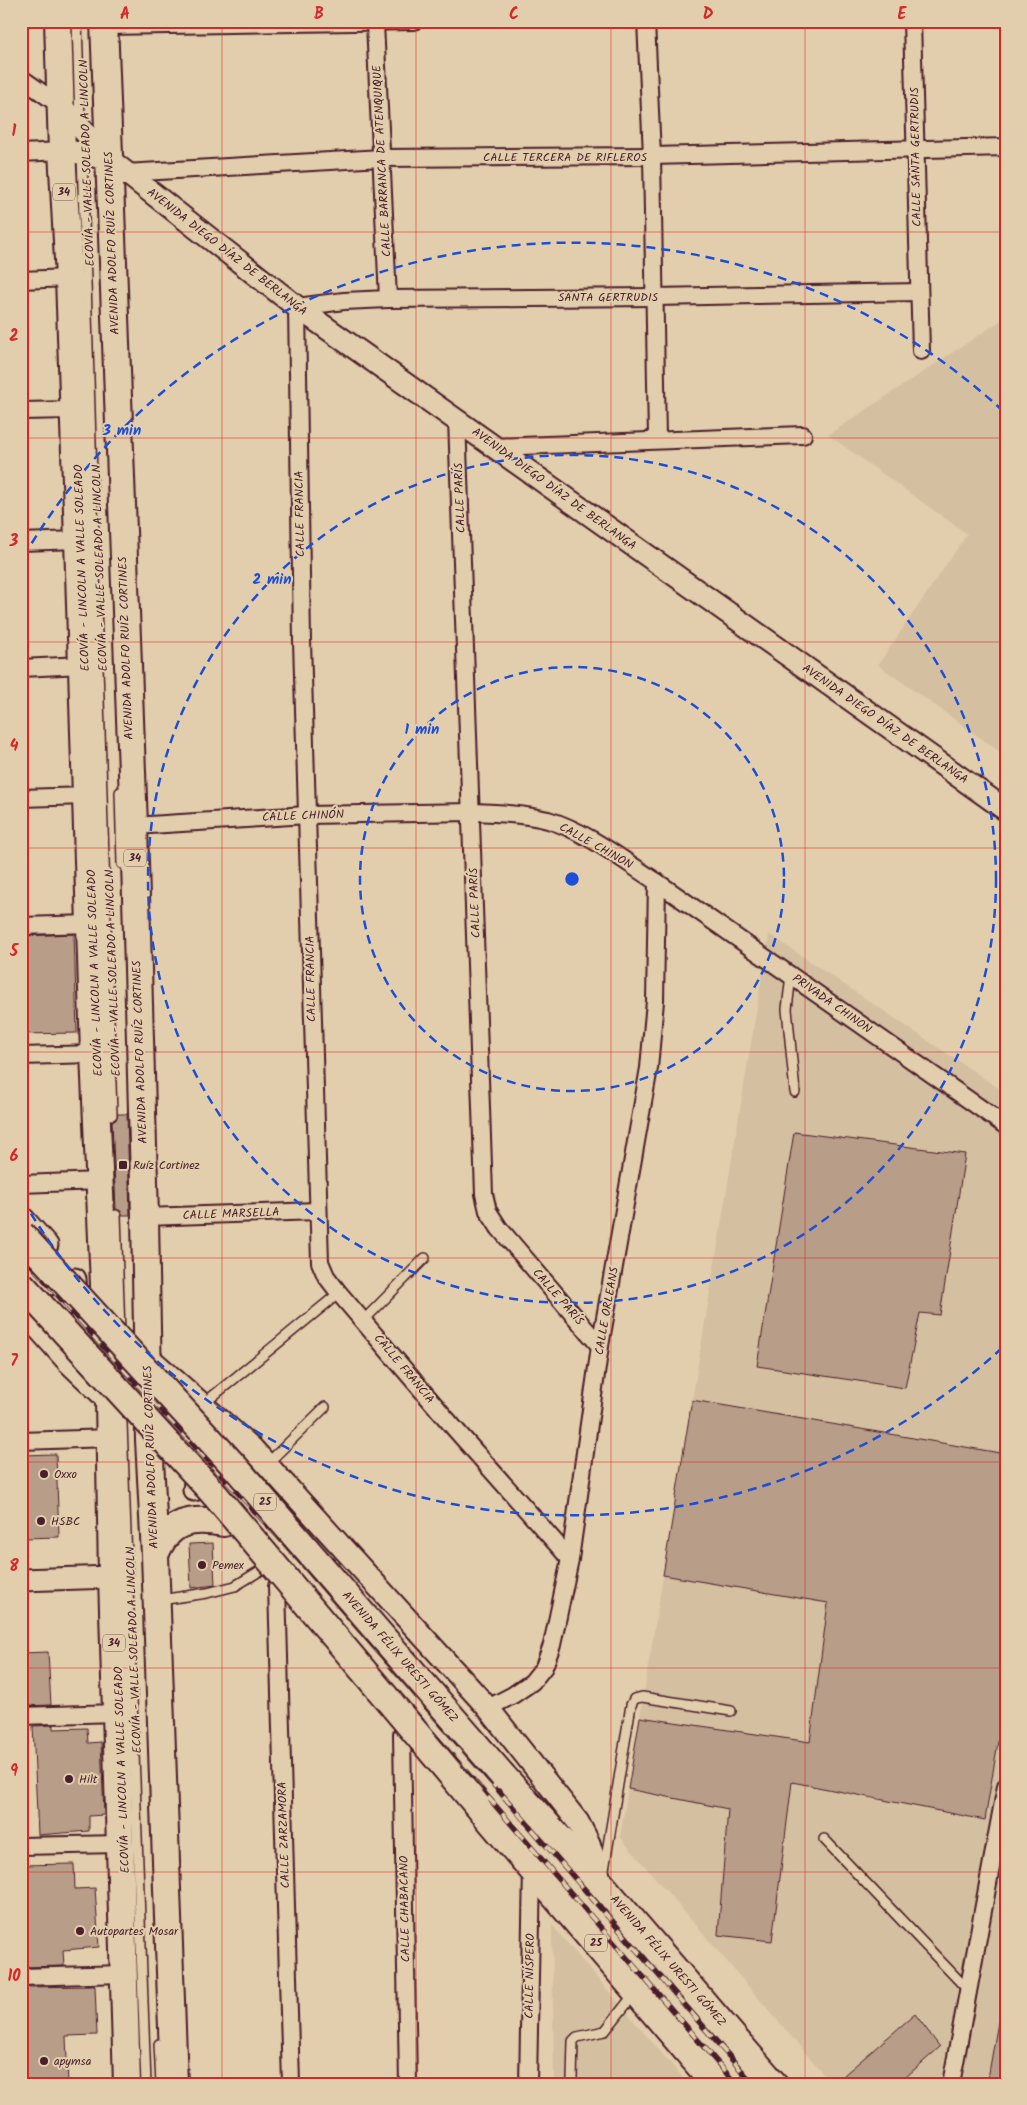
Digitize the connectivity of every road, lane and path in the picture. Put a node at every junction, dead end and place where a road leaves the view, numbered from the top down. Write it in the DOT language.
graph roads {
  1 [pos="58,21"];
  2 [pos="77,21"];
  3 [pos="414,21"];
  4 [pos="646,21"];
  5 [pos="912,21"];
  6 [pos="101,23"];
  7 [pos="375,23"];
  8 [pos="21,78"];
  9 [pos="61,106"];
  10 [pos="89,121"];
  11 [pos="1006,147"];
  12 [pos="915,150"];
  13 [pos="21,153"];
  14 [pos="97,156"];
  15 [pos="652,156"];
  16 [pos="382,158"];
  17 [pos="69,278"];
  18 [pos="21,280"];
  19 [pos="919,292"];
  20 [pos="655,297"];
  21 [pos="388,299"];
  22 [pos="297,307"];
  23 [pos="922,351"];
  24 [pos="72,410"];
  25 [pos="21,411"];
  26 [pos="457,419"];
  27 [pos="803,435"];
  28 [pos="657,439"];
  29 [pos="493,446"];
  30 [pos="78,540"];
  31 [pos="21,542"];
  32 [pos="82,665"];
  33 [pos="21,668"];
  34 [pos="119,785"];
  35 [pos="87,796"];
  36 [pos="21,798"];
  37 [pos="1006,810"];
  38 [pos="472,812"];
  39 [pos="307,815"];
  40 [pos="134,826"];
  41 [pos="122,875"];
  42 [pos="657,882"];
  43 [pos="91,924"];
  44 [pos="21,926"];
  45 [pos="791,975"];
  46 [pos="94,1054"];
  47 [pos="21,1056"];
  48 [pos="795,1092"];
  49 [pos="112,1115"];
  50 [pos="1006,1126"];
  51 [pos="100,1181"];
  52 [pos="21,1184"];
  53 [pos="318,1211"];
  54 [pos="21,1216"];
  55 [pos="116,1216"];
  56 [pos="145,1217"];
  57 [pos="21,1234"];
  58 [pos="425,1258"];
  59 [pos="75,1276"];
  60 [pos="136,1281"];
  61 [pos="21,1284"];
  62 [pos="339,1293"];
  63 [pos="21,1304"];
  64 [pos="21,1309"];
  65 [pos="112,1319"];
  66 [pos="363,1321"];
  67 [pos="600,1346"];
  68 [pos="136,1353"];
  69 [pos="121,1375"];
  70 [pos="202,1405"];
  71 [pos="116,1407"];
  72 [pos="325,1407"];
  73 [pos="144,1435"];
  74 [pos="110,1438"];
  75 [pos="21,1441"];
  76 [pos="252,1448"];
  77 [pos="267,1465"];
  78 [pos="142,1490"];
  79 [pos="194,1490"];
  80 [pos="224,1523"];
  81 [pos="155,1555"];
  82 [pos="570,1559"];
  83 [pos="263,1569"];
  84 [pos="112,1577"];
  85 [pos="21,1580"];
  86 [pos="276,1586"];
  87 [pos="157,1601"];
  88 [pos="488,1708"];
  89 [pos="731,1711"];
  90 [pos="116,1713"];
  91 [pos="21,1716"];
  92 [pos="402,1734"];
  93 [pos="1006,1786"];
  94 [pos="824,1839"];
  95 [pos="120,1844"];
  96 [pos="21,1846"];
  97 [pos="524,1860"];
  98 [pos="602,1885"];
  99 [pos="122,1974"];
  100 [pos="21,1977"];
  101 [pos="636,1990"];
  102 [pos="968,1990"];
  103 [pos="159,2034"];
  104 [pos="572,2080"];
  105 [pos="127,2084"];
  106 [pos="146,2084"];
  107 [pos="161,2084"];
  108 [pos="174,2084"];
  109 [pos="291,2084"];
  110 [pos="408,2084"];
  111 [pos="528,2084"];
  112 [pos="715,2084"];
  113 [pos="774,2084"];
  114 [pos="951,2084"];
  1 -- 9 [label="main road, AVENIDA ADOLFO RUÍZ CORTINES / 34"];
  2 -- 10 [label="lane"];
  3 -- 7 [label="street"];
  4 -- 15 [label="street"];
  5 -- 12 [label="street, CALLE SANTA GERTRUDIS"];
  6 -- 7 [label="street"];
  6 -- 10 [label="lane, ECOVÍA - VALLE SOLEADO A LINCOLN"];
  6 -- 14 [label="main road, AVENIDA ADOLFO RUÍZ CORTINES / 34"];
  7 -- 16 [label="street, CALLE BARRANCA DE ATENQUIQUE"];
  8 -- 9 [label="street"];
  9 -- 10 [label="street, AVENIDA DIEGO DÍAZ DE BERLANGA"];
  9 -- 14 [label="main road, AVENIDA ADOLFO RUÍZ CORTINES / 34"];
  10 -- 14 [label="street, AVENIDA DIEGO DÍAZ DE BERLANGA"];
  11 -- 12 [label="street, CALLE TERCERA DE RIFLEROS"];
  12 -- 15 [label="street, CALLE TERCERA DE RIFLEROS"];
  12 -- 19 [label="street, CALLE SANTA GERTRUDIS"];
  13 -- 14 [label="street, CALLE TERCERA DE RIFLEROS"];
  14 -- 16 [label="street, CALLE TERCERA DE RIFLEROS"];
  14 -- 17 [label="main road, AVENIDA ADOLFO RUÍZ CORTINES / 34"];
  14 -- 22 [label="street, AVENIDA DIEGO DÍAZ DE BERLANGA"];
  14 -- 40 [label="main road, AVENIDA ADOLFO RUÍZ CORTINES / 34"];
  14 -- 49 [label="lane, ECOVÍA - LINCOLN A VALLE SOLEADO"];
  15 -- 16 [label="street, CALLE TERCERA DE RIFLEROS"];
  15 -- 20 [label="street"];
  16 -- 21 [label="street, CALLE BARRANCA DE ATENQUIQUE"];
  17 -- 18 [label="street"];
  17 -- 24 [label="main road, AVENIDA ADOLFO RUÍZ CORTINES / 34"];
  19 -- 20 [label="street, SANTA GERTRUDIS"];
  19 -- 23 [label="street, CALLE SANTA GERTRUDIS"];
  20 -- 21 [label="street, SANTA GERTRUDIS"];
  20 -- 28 [label="street"];
  21 -- 22 [label="street, SANTA GERTRUDIS"];
  22 -- 26 [label="street, AVENIDA DIEGO DÍAZ DE BERLANGA"];
  22 -- 39 [label="street, CALLE FRANCIA"];
  24 -- 25 [label="street"];
  24 -- 30 [label="main road, AVENIDA ADOLFO RUÍZ CORTINES / 34"];
  26 -- 29 [label="street, AVENIDA DIEGO DÍAZ DE BERLANGA"];
  26 -- 38 [label="street, CALLE PARÍS"];
  27 -- 28 [label="street"];
  28 -- 29 [label="street"];
  29 -- 37 [label="street, AVENIDA DIEGO DÍAZ DE BERLANGA"];
  30 -- 31 [label="street"];
  30 -- 32 [label="main road, AVENIDA ADOLFO RUÍZ CORTINES / 34"];
  32 -- 33 [label="street"];
  32 -- 35 [label="main road, AVENIDA ADOLFO RUÍZ CORTINES / 34"];
  34 -- 41 [label="lane, ECOVÍA - VALLE SOLEADO A LINCOLN"];
  35 -- 36 [label="street"];
  35 -- 43 [label="main road, AVENIDA ADOLFO RUÍZ CORTINES / 34"];
  38 -- 39 [label="street, CALLE CHINÓN"];
  38 -- 42 [label="street, CALLE CHINON"];
  38 -- 67 [label="street, CALLE PARÍS"];
  39 -- 40 [label="street, CALLE CHINÓN"];
  39 -- 53 [label="street, CALLE FRANCIA"];
  40 -- 56 [label="main road, AVENIDA ADOLFO RUÍZ CORTINES / 34"];
  42 -- 45 [label="street, PRIVADA CHINON"];
  42 -- 67 [label="street, CALLE ORLEANS"];
  43 -- 44 [label="street"];
  43 -- 46 [label="main road, AVENIDA ADOLFO RUÍZ CORTINES / 34"];
  45 -- 48 [label="lane"];
  45 -- 50 [label="street, PRIVADA CHINON"];
  46 -- 47 [label="street"];
  46 -- 51 [label="main road, AVENIDA ADOLFO RUÍZ CORTINES / 34"];
  51 -- 52 [label="street"];
  51 -- 65 [label="main road, AVENIDA ADOLFO RUÍZ CORTINES / 34"];
  53 -- 56 [label="street, CALLE MARSELLA"];
  53 -- 62 [label="street, CALLE FRANCIA"];
  54 -- 59 [label="street"];
  55 -- 65 [label="lane"];
  56 -- 68 [label="main road, AVENIDA ADOLFO RUÍZ CORTINES / 34"];
  57 -- 98 [label="main road, AVENIDA FÉLIX URESTI GÓMEZ / 25, bridge"];
  58 -- 66 [label="lane"];
  59 -- 63 [label="street"];
  59 -- 65 [label="street"];
  60 -- 68 [label="lane"];
  61 -- 97 [label="main road, 25, bridge"];
  62 -- 66 [label="street, CALLE FRANCIA"];
  62 -- 70 [label="lane"];
  64 -- 71 [label="street"];
  65 -- 68 [label="street"];
  65 -- 71 [label="main road, AVENIDA ADOLFO RUÍZ CORTINES / 34"];
  66 -- 82 [label="street, CALLE FRANCIA"];
  67 -- 82 [label="street, CALLE ORLEANS"];
  68 -- 70 [label="street"];
  68 -- 73 [label="main road, AVENIDA ADOLFO RUÍZ CORTINES / 34"];
  69 -- 71 [label="lane, ECOVÍA - LINCOLN A VALLE SOLEADO"];
  70 -- 76 [label="street"];
  71 -- 73 [label="street"];
  71 -- 74 [label="main road, AVENIDA ADOLFO RUÍZ CORTINES / 34"];
  71 -- 106 [label="lane, ECOVÍA - LINCOLN A VALLE SOLEADO"];
  72 -- 77 [label="lane"];
  73 -- 78 [label="lane"];
  73 -- 79 [label="street"];
  73 -- 81 [label="main road, AVENIDA ADOLFO RUÍZ CORTINES / 34"];
  74 -- 75 [label="street"];
  74 -- 84 [label="main road, AVENIDA ADOLFO RUÍZ CORTINES / 34"];
  76 -- 77 [label="street"];
  76 -- 79 [label="street"];
  77 -- 88 [label="street"];
  79 -- 80 [label="street"];
  80 -- 81 [label="main road"];
  80 -- 83 [label="street"];
  81 -- 87 [label="main road, AVENIDA ADOLFO RUÍZ CORTINES / 34"];
  82 -- 88 [label="street, CALLE ORLEANS"];
  83 -- 86 [label="street"];
  83 -- 87 [label="lane"];
  84 -- 85 [label="street"];
  84 -- 90 [label="main road, AVENIDA ADOLFO RUÍZ CORTINES / 34"];
  86 -- 92 [label="street"];
  86 -- 109 [label="street, CALLE ZARZAMORA"];
  87 -- 108 [label="main road, AVENIDA ADOLFO RUÍZ CORTINES / 34"];
  88 -- 98 [label="street"];
  89 -- 98 [label="lane"];
  90 -- 91 [label="street"];
  90 -- 95 [label="main road, AVENIDA ADOLFO RUÍZ CORTINES / 34"];
  92 -- 97 [label="street"];
  92 -- 110 [label="street, CALLE CHABACANO"];
  93 -- 102 [label="street"];
  94 -- 102 [label="lane"];
  95 -- 96 [label="street"];
  95 -- 99 [label="main road, AVENIDA ADOLFO RUÍZ CORTINES / 34"];
  97 -- 101 [label="main road, 25"];
  97 -- 111 [label="street, CALLE NÍSPERO"];
  98 -- 113 [label="main road, AVENIDA FÉLIX URESTI GÓMEZ / 25"];
  99 -- 100 [label="street"];
  99 -- 105 [label="main road, AVENIDA ADOLFO RUÍZ CORTINES / 34"];
  101 -- 104 [label="lane"];
  101 -- 112 [label="main road, 25"];
  102 -- 114 [label="street"];
  103 -- 107 [label="lane"];
}
